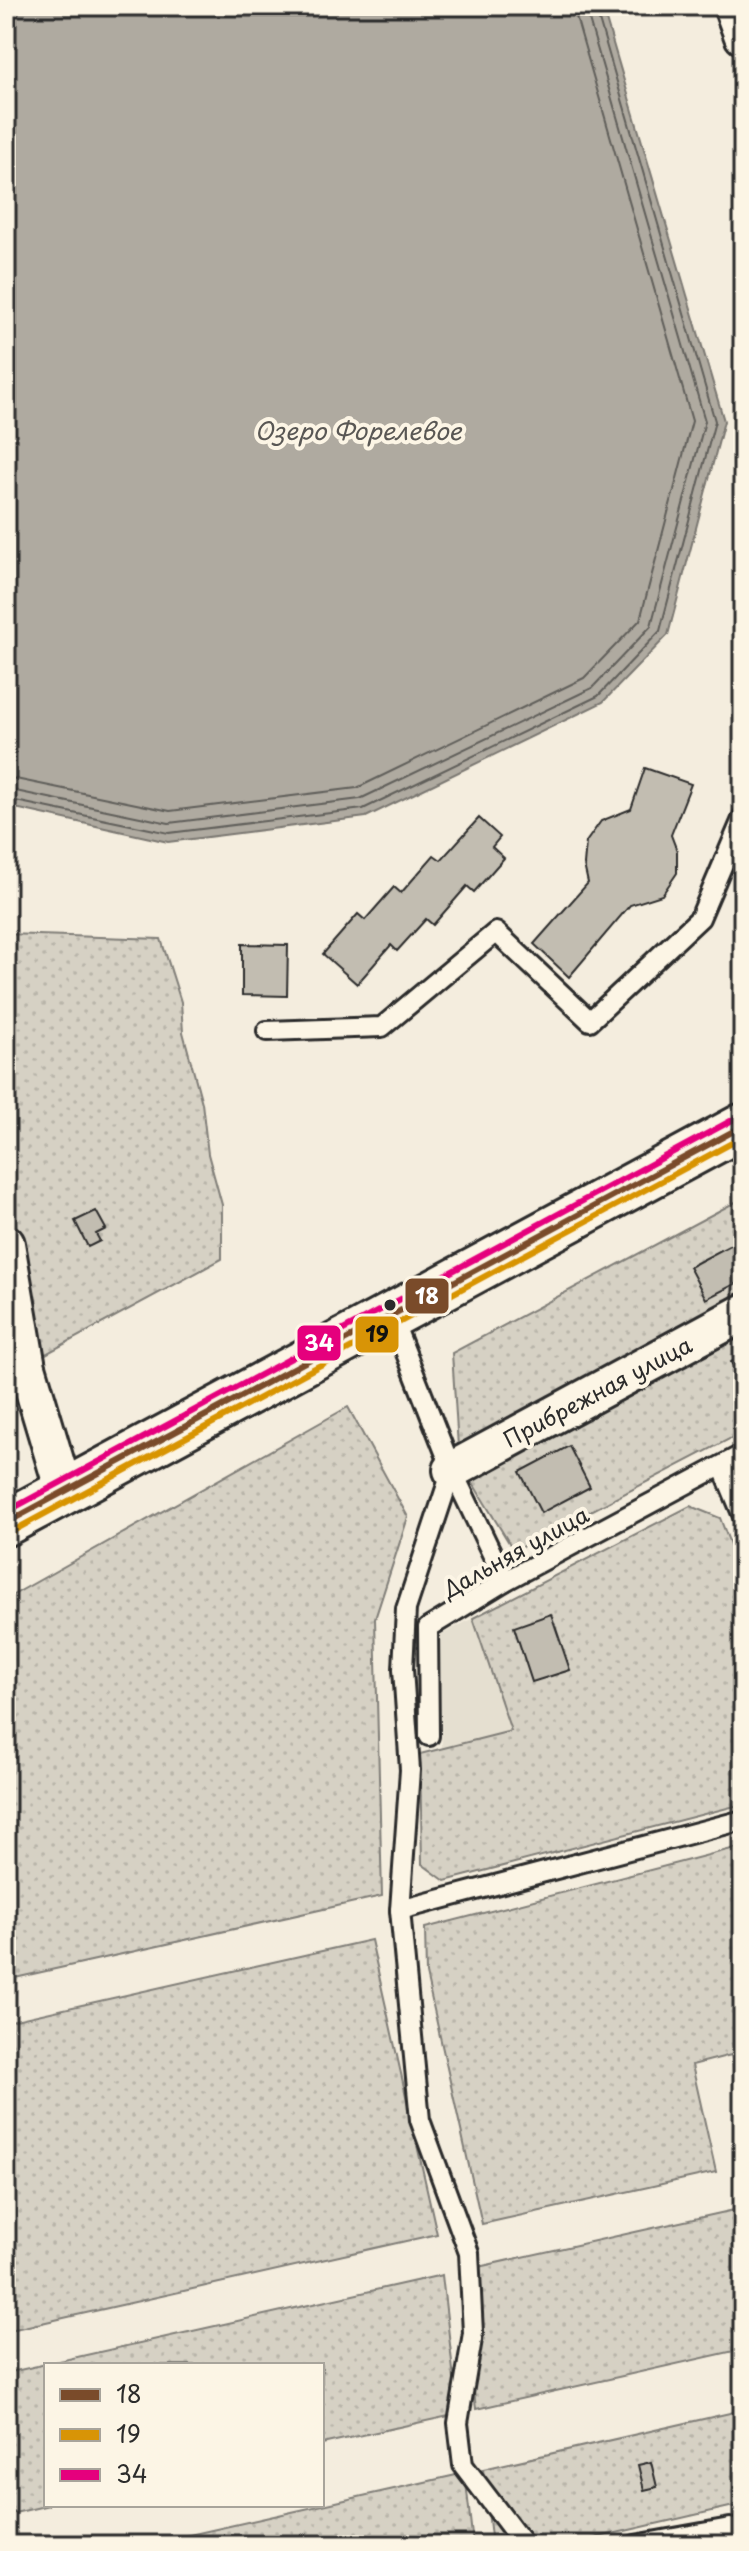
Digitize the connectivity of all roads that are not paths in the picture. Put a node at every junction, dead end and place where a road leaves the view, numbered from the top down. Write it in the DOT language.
graph roads {
  1 [pos="732,6"];
  2 [pos="743,36"];
  3 [pos="743,817"];
  4 [pos="267,1031"];
  5 [pos="743,1126"];
  6 [pos="6,1244"];
  7 [pos="743,1313"];
  8 [pos="391,1315"];
  9 [pos="743,1454"];
  10 [pos="722,1466"];
  11 [pos="452,1470"];
  12 [pos="64,1491"];
  13 [pos="743,1516"];
  14 [pos="6,1523"];
  15 [pos="505,1581"];
  16 [pos="429,1736"];
  17 [pos="743,1820"];
  18 [pos="400,1910"];
  19 [pos="730,2528"];
  20 [pos="524,2545"];
  21 [pos="635,2545"];
  1 -- 2 [label="street"];
  3 -- 4 [label="lane"];
  5 -- 8 [label="main road"];
  6 -- 12 [label="street"];
  7 -- 11 [label="street, Прибрежная улица"];
  8 -- 11 [label="lane"];
  8 -- 12 [label="main road"];
  9 -- 10 [label="lane, Дальняя улица"];
  10 -- 13 [label="lane"];
  10 -- 15 [label="lane, Дальняя улица"];
  11 -- 15 [label="lane"];
  11 -- 18 [label="lane"];
  12 -- 14 [label="main road"];
  15 -- 16 [label="lane, Дальняя улица"];
  17 -- 18 [label="lane"];
  18 -- 20 [label="lane"];
  19 -- 21 [label="lane"];
}
